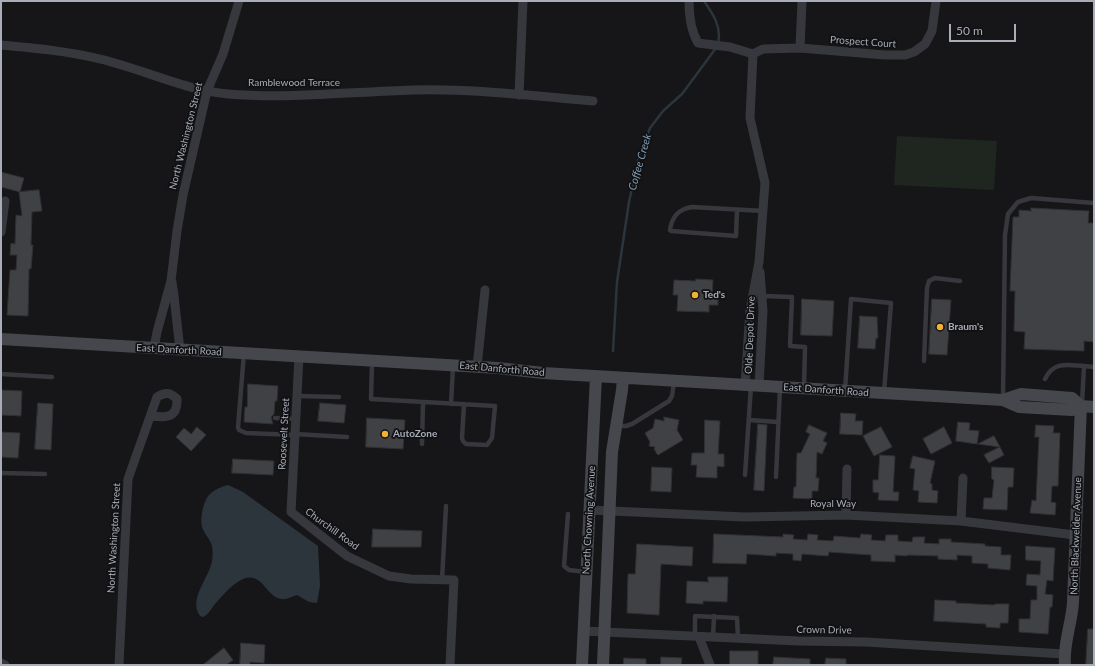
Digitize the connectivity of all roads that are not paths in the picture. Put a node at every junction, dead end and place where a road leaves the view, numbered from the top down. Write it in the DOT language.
graph roads {
  1 [pos="239,1"];
  2 [pos="523,1"];
  3 [pos="688,1"];
  4 [pos="802,1"];
  5 [pos="936,1"];
  6 [pos="1,45"];
  7 [pos="800,48"];
  8 [pos="753,54"];
  9 [pos="207,91"];
  10 [pos="519,95"];
  11 [pos="593,101"];
  12 [pos="5,201"];
  13 [pos="1094,203"];
  14 [pos="737,210"];
  15 [pos="764,211"];
  16 [pos="1,232"];
  17 [pos="759,262"];
  18 [pos="171,281"];
  19 [pos="960,281"];
  20 [pos="485,290"];
  21 [pos="763,296"];
  22 [pos="1,339"];
  23 [pos="154,348"];
  24 [pos="180,350"];
  25 [pos="244,353"];
  26 [pos="299,356"];
  27 [pos="372,361"];
  28 [pos="924,361"];
  29 [pos="453,365"];
  30 [pos="1084,366"];
  31 [pos="477,367"];
  32 [pos="1094,367"];
  33 [pos="1,374"];
  34 [pos="596,376"];
  35 [pos="52,377"];
  36 [pos="623,378"];
  37 [pos="674,380"];
  38 [pos="1046,380"];
  39 [pos="752,385"];
  40 [pos="780,387"];
  41 [pos="804,388"];
  42 [pos="845,391"];
  43 [pos="884,393"];
  44 [pos="297,396"];
  45 [pos="339,397"];
  46 [pos="1003,400"];
  47 [pos="423,402"];
  48 [pos="451,404"];
  49 [pos="464,404"];
  50 [pos="1081,406"];
  51 [pos="1094,407"];
  52 [pos="151,416"];
  53 [pos="275,418"];
  54 [pos="296,419"];
  55 [pos="749,420"];
  56 [pos="778,422"];
  57 [pos="616,426"];
  58 [pos="295,435"];
  59 [pos="347,437"];
  60 [pos="422,444"];
  61 [pos="847,469"];
  62 [pos="1,473"];
  63 [pos="45,474"];
  64 [pos="745,475"];
  65 [pos="776,477"];
  66 [pos="963,478"];
  67 [pos="446,506"];
  68 [pos="589,510"];
  69 [pos="610,511"];
  70 [pos="291,512"];
  71 [pos="568,514"];
  72 [pos="846,514"];
  73 [pos="960,521"];
  74 [pos="1076,535"];
  75 [pos="586,572"];
  76 [pos="442,580"];
  77 [pos="714,616"];
  78 [pos="584,631"];
  79 [pos="604,632"];
  80 [pos="697,637"];
  81 [pos="713,637"];
  82 [pos="738,639"];
  83 [pos="1065,660"];
  84 [pos="1,663"];
  85 [pos="5,665"];
  86 [pos="119,665"];
  87 [pos="450,665"];
  88 [pos="582,665"];
  89 [pos="602,665"];
  90 [pos="710,665"];
  1 -- 9 [label="street, North Washington Street"];
  2 -- 10 [label="street"];
  3 -- 8 [label="street"];
  4 -- 7 [label="street"];
  5 -- 7 [label="street, Prospect Court"];
  6 -- 9 [label="street, Ramblewood Terrace"];
  7 -- 8 [label="street, Prospect Court"];
  8 -- 15 [label="street, Olde Depot Drive"];
  9 -- 10 [label="street, Ramblewood Terrace"];
  9 -- 18 [label="street, North Washington Street"];
  10 -- 11 [label="street, Ramblewood Terrace"];
  12 -- 16 [label="street"];
  13 -- 46 [label="lane"];
  14 -- 14 [label="lane"];
  14 -- 15 [label="lane"];
  15 -- 17 [label="street, Olde Depot Drive"];
  17 -- 21 [label="street, Olde Depot Drive"];
  17 -- 39 [label="street, Olde Depot Drive"];
  18 -- 23 [label="street, North Washington Street"];
  18 -- 24 [label="street, North Washington Street"];
  19 -- 28 [label="lane"];
  20 -- 31 [label="street"];
  21 -- 39 [label="street, Olde Depot Drive"];
  21 -- 41 [label="lane"];
  22 -- 23 [label="main road, East Danforth Road"];
  23 -- 24 [label="main road, East Danforth Road"];
  24 -- 25 [label="main road, East Danforth Road"];
  25 -- 26 [label="main road, East Danforth Road"];
  25 -- 58 [label="lane"];
  26 -- 27 [label="main road, East Danforth Road"];
  26 -- 44 [label="street, Roosevelt Street"];
  27 -- 29 [label="main road, East Danforth Road"];
  27 -- 47 [label="lane"];
  29 -- 31 [label="main road, East Danforth Road"];
  29 -- 48 [label="lane"];
  30 -- 32 [label="lane"];
  30 -- 38 [label="lane"];
  30 -- 50 [label="lane"];
  31 -- 34 [label="main road, East Danforth Road"];
  33 -- 35 [label="lane"];
  34 -- 36 [label="main road, East Danforth Road"];
  34 -- 68 [label="main road, North Chowning Avenue"];
  36 -- 37 [label="main road, East Danforth Road"];
  36 -- 57 [label="main road, North Chowning Avenue"];
  37 -- 39 [label="main road, East Danforth Road"];
  37 -- 57 [label="lane"];
  39 -- 40 [label="main road, East Danforth Road"];
  39 -- 55 [label="lane"];
  40 -- 41 [label="main road, East Danforth Road"];
  40 -- 56 [label="lane"];
  41 -- 42 [label="main road, East Danforth Road"];
  42 -- 43 [label="main road, East Danforth Road"];
  42 -- 43 [label="lane"];
  43 -- 46 [label="main road, East Danforth Road"];
  44 -- 45 [label="lane"];
  44 -- 54 [label="street, Roosevelt Street"];
  46 -- 50 [label="main road, East Danforth Road"];
  47 -- 48 [label="lane"];
  47 -- 60 [label="lane"];
  48 -- 49 [label="lane"];
  49 -- 49 [label="lane"];
  50 -- 51 [label="main road, East Danforth Road"];
  50 -- 74 [label="main road, North Blackwelder Avenue"];
  52 -- 86 [label="street, North Washington Street"];
  53 -- 54 [label="lane"];
  54 -- 58 [label="street, Roosevelt Street"];
  55 -- 56 [label="lane"];
  55 -- 64 [label="lane"];
  56 -- 65 [label="lane"];
  57 -- 69 [label="main road, North Chowning Avenue"];
  58 -- 59 [label="lane"];
  58 -- 70 [label="street, Roosevelt Street"];
  61 -- 72 [label="street"];
  62 -- 63 [label="lane"];
  66 -- 73 [label="street"];
  67 -- 76 [label="lane"];
  68 -- 69 [label="street, Royal Way"];
  68 -- 75 [label="main road, North Chowning Avenue"];
  69 -- 72 [label="street, Royal Way"];
  69 -- 79 [label="main road, North Chowning Avenue"];
  70 -- 76 [label="street, Churchill Road"];
  71 -- 75 [label="lane"];
  72 -- 73 [label="street, Royal Way"];
  73 -- 74 [label="street, Royal Way"];
  74 -- 83 [label="main road, North Blackwelder Avenue"];
  75 -- 78 [label="main road, North Chowning Avenue"];
  76 -- 87 [label="street, Churchill Road"];
  77 -- 80 [label="lane"];
  77 -- 81 [label="lane"];
  77 -- 82 [label="lane"];
  78 -- 79 [label="street, Crown Drive"];
  78 -- 88 [label="main road, North Chowning Avenue"];
  79 -- 80 [label="street, Crown Drive"];
  79 -- 89 [label="main road, North Chowning Avenue"];
  80 -- 81 [label="street, Crown Drive"];
  80 -- 90 [label="street"];
  81 -- 82 [label="street, Crown Drive"];
  82 -- 83 [label="street, Crown Drive"];
  84 -- 85 [label="street"];
}
